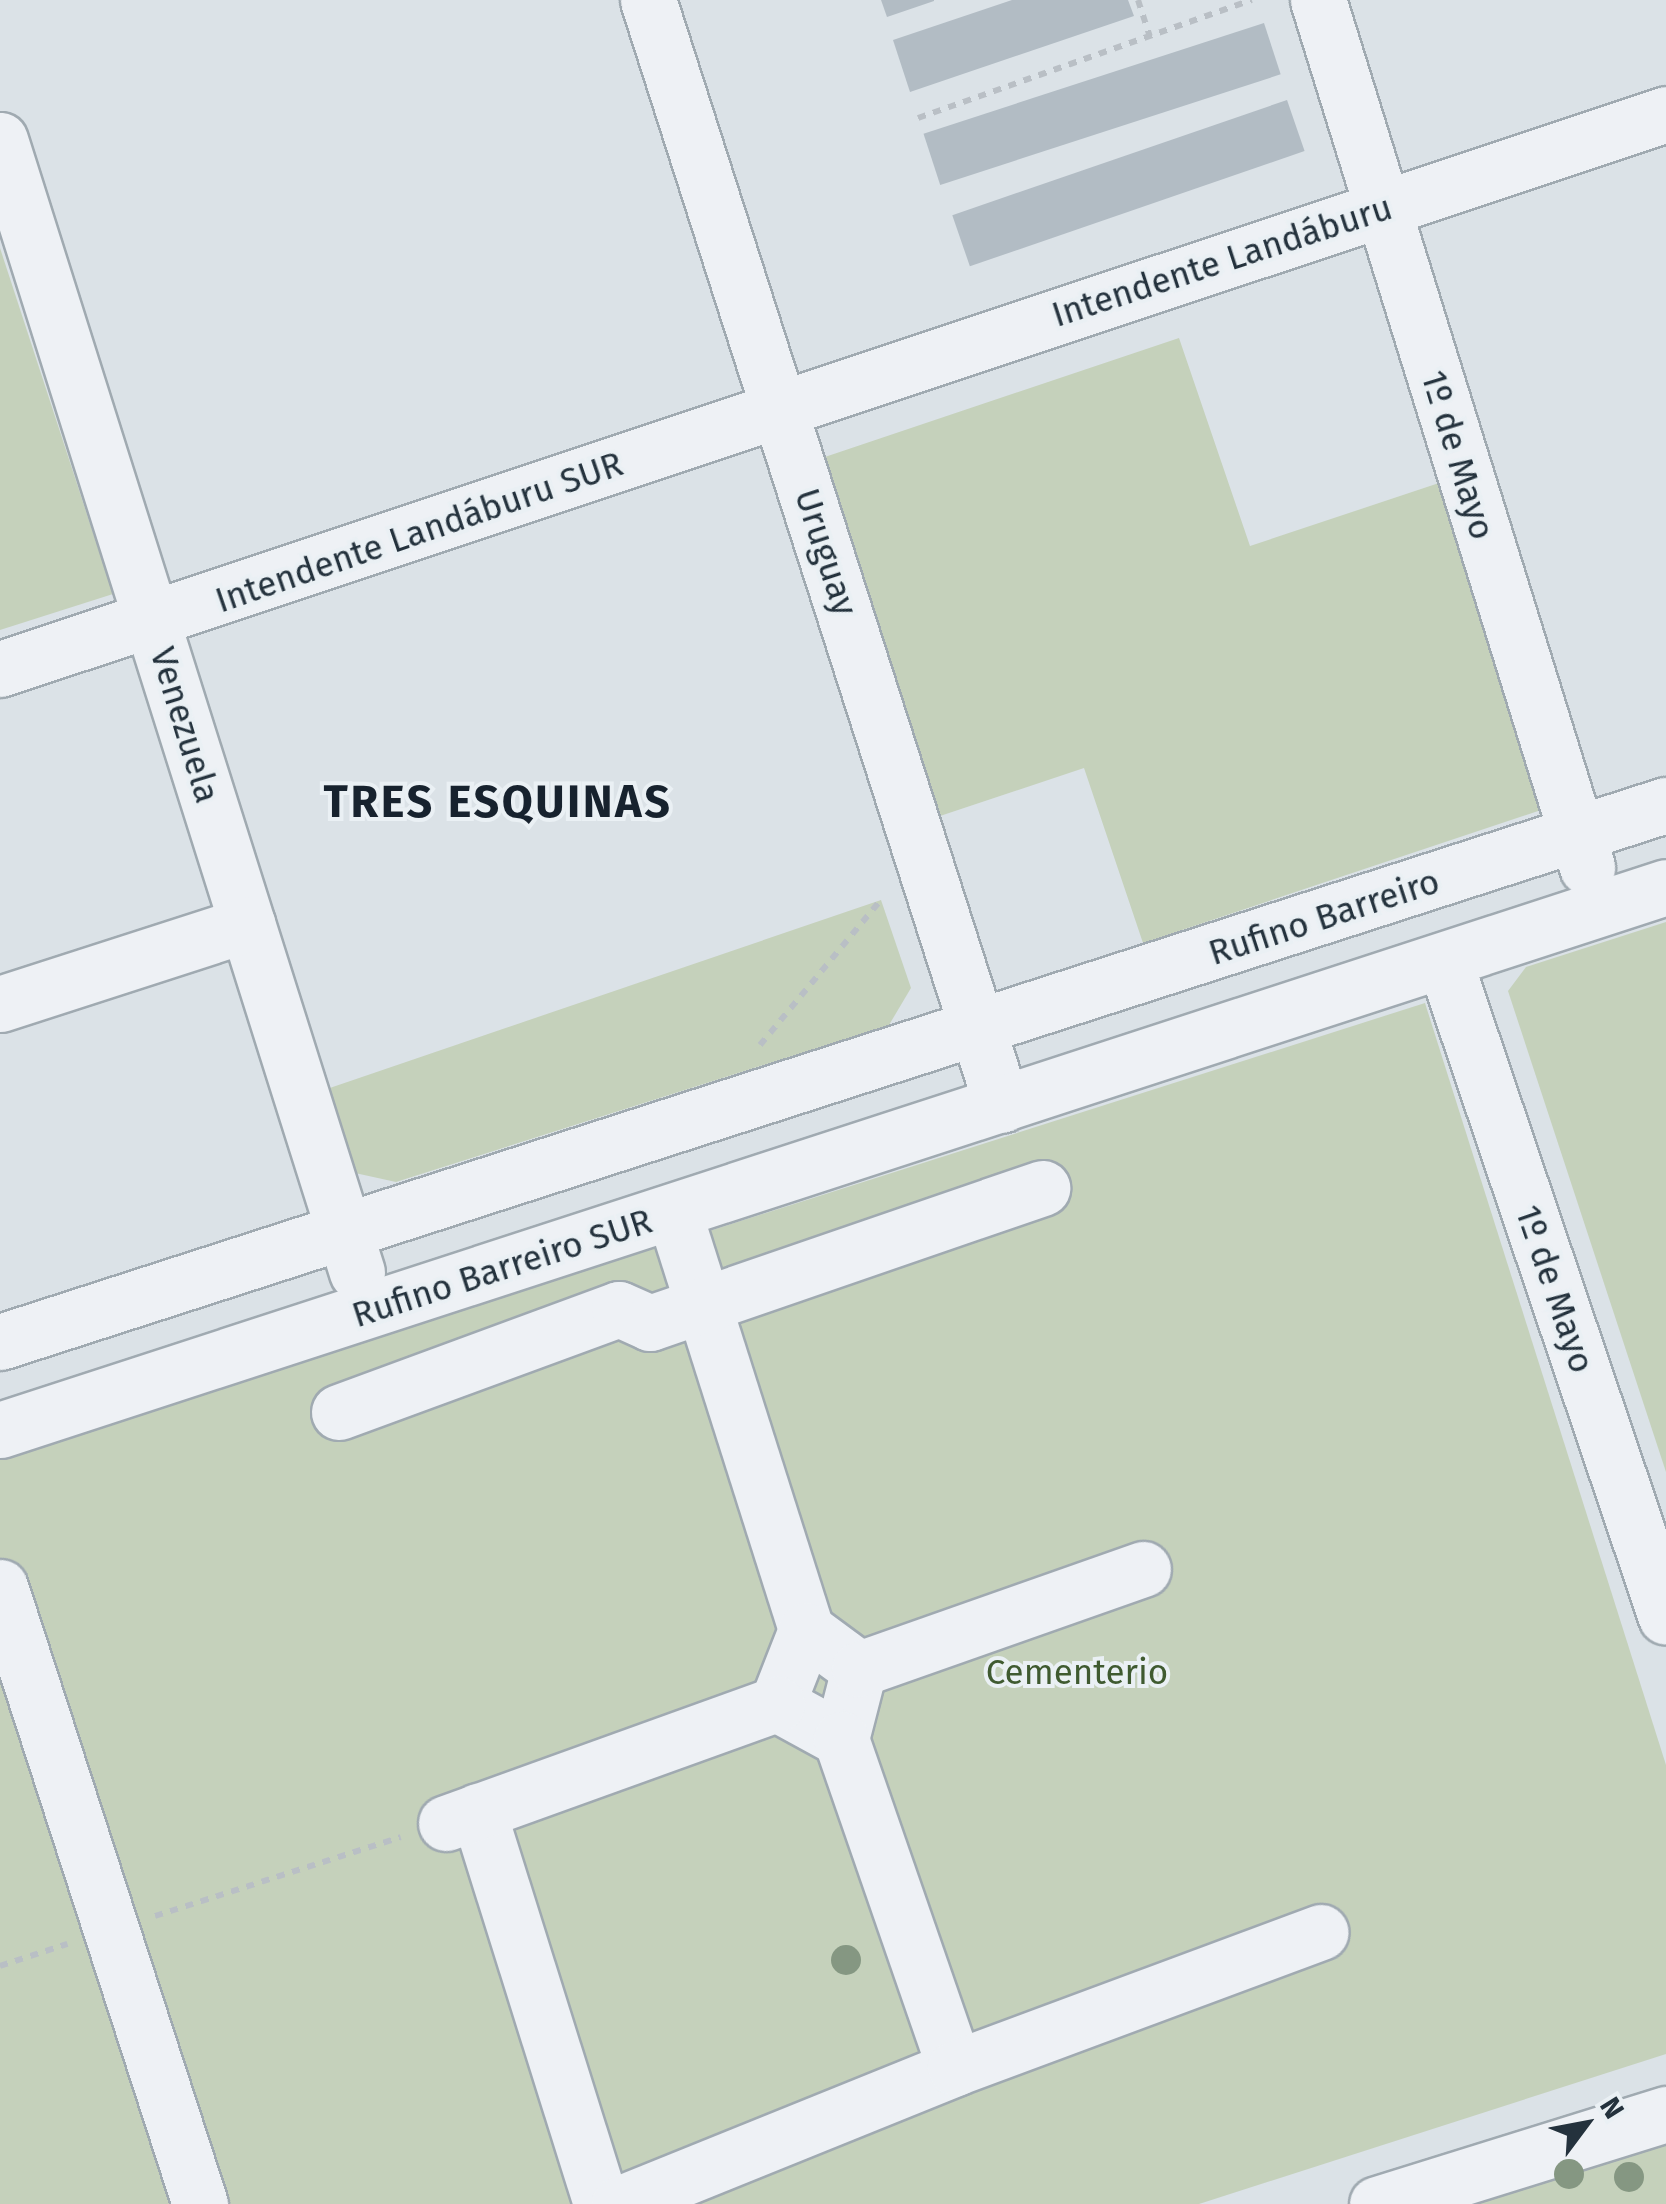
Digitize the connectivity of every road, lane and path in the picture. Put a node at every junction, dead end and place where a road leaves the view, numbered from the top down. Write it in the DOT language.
graph roads {
  1 [pos="648,0"];
  2 [pos="1138,0"];
  3 [pos="1252,0"];
  4 [pos="1318,0"];
  5 [pos="1150,36"];
  6 [pos="1666,114"];
  7 [pos="918,118"];
  8 [pos="0,140"];
  9 [pos="1381,208"];
  10 [pos="779,408"];
  11 [pos="154,623"];
  12 [pos="0,669"];
  13 [pos="1666,805"];
  14 [pos="1575,835"];
  15 [pos="1666,887"];
  16 [pos="881,900"];
  17 [pos="1602,908"];
  18 [pos="247,924"];
  19 [pos="1444,960"];
  20 [pos="0,1004"];
  21 [pos="981,1028"];
  22 [pos="749,1059"];
  23 [pos="1002,1105"];
  24 [pos="1042,1188"];
  25 [pos="674,1213"];
  26 [pos="345,1235"];
  27 [pos="700,1306"];
  28 [pos="369,1311"];
  29 [pos="0,1342"];
  30 [pos="339,1412"];
  31 [pos="0,1430"];
  32 [pos="1143,1570"];
  33 [pos="0,1587"];
  34 [pos="1666,1617"];
  35 [pos="806,1630"];
  36 [pos="858,1669"];
  37 [pos="777,1704"];
  38 [pos="841,1739"];
  39 [pos="462,1817"];
  40 [pos="110,1930"];
  41 [pos="1321,1932"];
  42 [pos="0,1966"];
  43 [pos="955,2068"];
  44 [pos="1666,2114"];
  45 [pos="200,2204"];
  46 [pos="602,2204"];
  47 [pos="618,2204"];
  48 [pos="1377,2204"];
  1 -- 10 [label="street, Uruguay"];
  2 -- 5 [label="path"];
  3 -- 5 [label="path"];
  4 -- 9 [label="street, 1º de Mayo"];
  5 -- 7 [label="path"];
  6 -- 9 [label="street, Intendente Landáburu"];
  8 -- 11 [label="street, Venezuela"];
  9 -- 10 [label="street, Intendente Landáburu"];
  9 -- 14 [label="street, 1º de Mayo"];
  10 -- 11 [label="street, Intendente Landáburu SUR"];
  10 -- 21 [label="street, Uruguay"];
  11 -- 12 [label="street, Intendente Landáburu SUR"];
  11 -- 18 [label="street, Venezuela"];
  13 -- 14 [label="street, Rufino Barreiro"];
  14 -- 17 [label="street, 1º de Mayo"];
  14 -- 21 [label="street, Rufino Barreiro"];
  15 -- 17 [label="street"];
  16 -- 22 [label="path"];
  17 -- 19 [label="street"];
  18 -- 20 [label="street"];
  18 -- 26 [label="street, Venezuela"];
  19 -- 23 [label="street"];
  19 -- 34 [label="street, 1º de Mayo"];
  21 -- 23 [label="street, Uruguay"];
  21 -- 26 [label="street"];
  23 -- 25 [label="street, Rufino Barreiro SUR"];
  24 -- 27 [label="street"];
  25 -- 27 [label="street"];
  25 -- 28 [label="street, Rufino Barreiro SUR"];
  26 -- 28 [label="street, Venezuela"];
  26 -- 29 [label="street"];
  27 -- 30 [label="street"];
  27 -- 35 [label="street"];
  28 -- 31 [label="street, Rufino Barreiro SUR"];
  32 -- 36 [label="street"];
  33 -- 40 [label="street"];
  35 -- 36 [label="street"];
  35 -- 37 [label="street"];
  36 -- 38 [label="street"];
  37 -- 38 [label="street"];
  37 -- 39 [label="street"];
  38 -- 43 [label="street"];
  39 -- 40 [label="path"];
  39 -- 46 [label="street"];
  40 -- 42 [label="path"];
  40 -- 45 [label="street"];
  41 -- 43 [label="street"];
  43 -- 47 [label="street"];
  44 -- 48 [label="street"];
}
